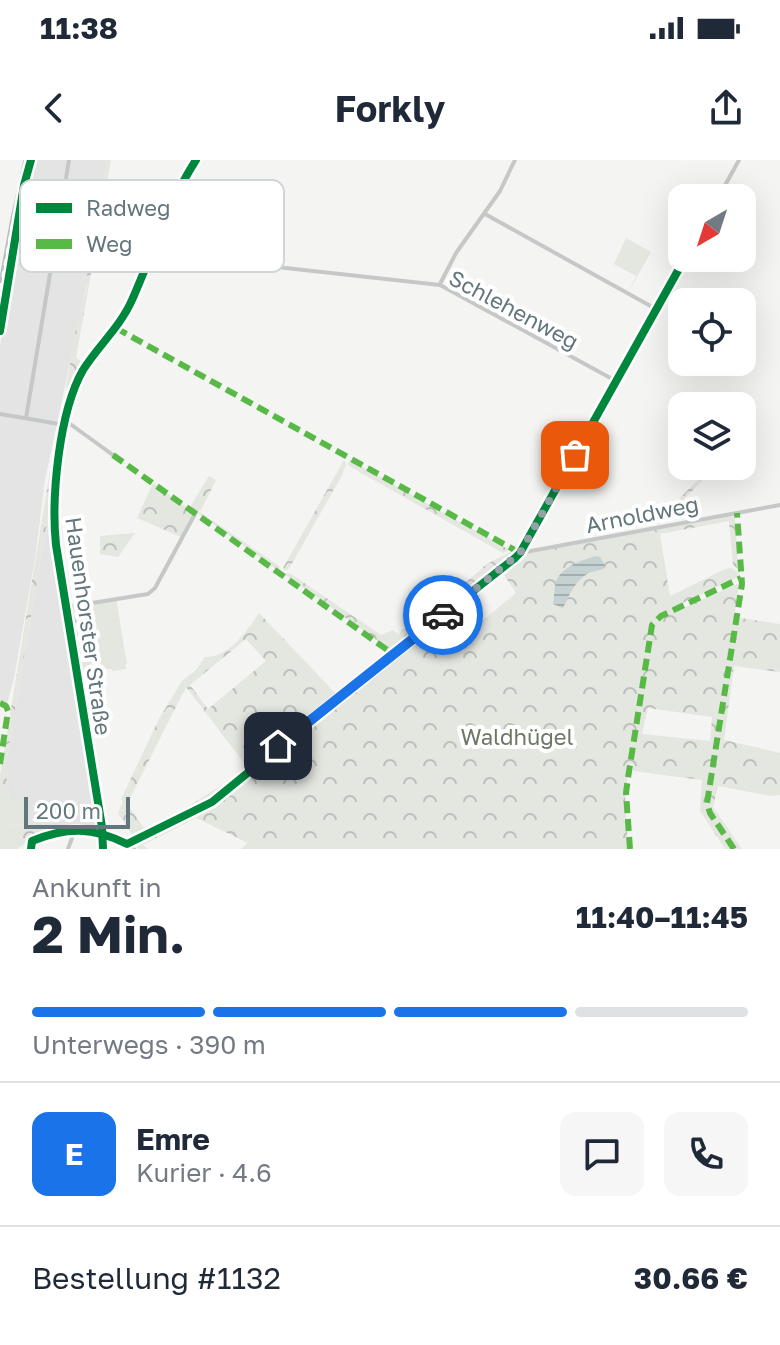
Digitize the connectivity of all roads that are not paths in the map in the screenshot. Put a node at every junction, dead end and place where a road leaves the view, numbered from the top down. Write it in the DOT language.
graph roads {
  1 [pos="69,160"];
  2 [pos="196,160"];
  3 [pos="515,160"];
  4 [pos="739,160"];
  5 [pos="66,180"];
  6 [pos="184,180"];
  7 [pos="726,184"];
  8 [pos="485,214"];
  9 [pos="284,268"];
  10 [pos="50,272"];
  11 [pos="144,272"];
  12 [pos="677,272"];
  13 [pos="440,285"];
  14 [pos="656,309"];
  15 [pos="616,381"];
  16 [pos="0,414"];
  17 [pos="26,418"];
  18 [pos="65,423"];
  19 [pos="113,455"];
  20 [pos="780,505"];
  21 [pos="196,512"];
  22 [pos="520,553"];
  23 [pos="67,607"];
  24 [pos="71,830"];
  25 [pos="105,834"];
  26 [pos="127,844"];
  27 [pos="31,849"];
  28 [pos="68,849"];
  29 [pos="103,849"];
  30 [pos="134,849"];
  1 -- 5 [label="street"];
  2 -- 6 [label="street, Hauenhorster Straße"];
  3 -- 8 [label="street"];
  4 -- 7 [label="street"];
  8 -- 13 [label="street"];
  8 -- 14 [label="street"];
  9 -- 13 [label="street, Schlehenweg"];
  10 -- 17 [label="street"];
  11 -- 18 [label="street, Hauenhorster Straße"];
  12 -- 14 [label="street"];
  13 -- 15 [label="street, Schlehenweg"];
  14 -- 15 [label="street"];
  15 -- 22 [label="street"];
  16 -- 17 [label="street"];
  17 -- 18 [label="street"];
  18 -- 19 [label="street"];
  18 -- 23 [label="street, Hauenhorster Straße"];
  20 -- 22 [label="street, Arnoldweg"];
  21 -- 23 [label="street"];
  22 -- 26 [label="street, Arnoldweg"];
  23 -- 25 [label="street, Hauenhorster Straße"];
  24 -- 25 [label="street"];
  24 -- 27 [label="street"];
  24 -- 28 [label="street"];
  25 -- 26 [label="street"];
  25 -- 29 [label="street, Hauenhorster Straße"];
  26 -- 30 [label="street"];
}
